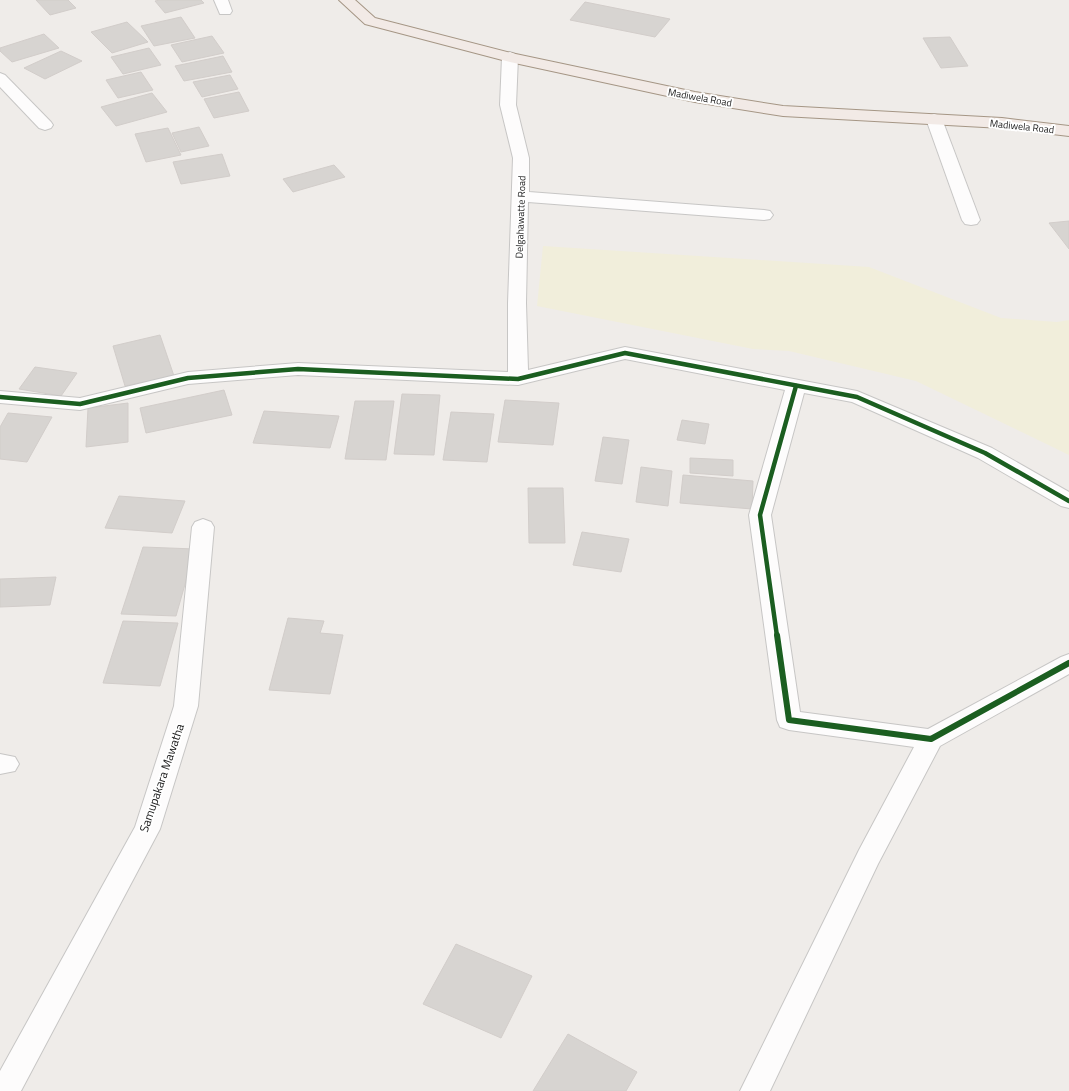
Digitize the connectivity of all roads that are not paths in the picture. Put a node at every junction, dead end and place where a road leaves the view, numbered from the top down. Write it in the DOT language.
graph roads {
  1 [pos="346,0"];
  2 [pos="510,57"];
  3 [pos="0,78"];
  4 [pos="934,119"];
  5 [pos="45,125"];
  6 [pos="1069,131"];
  7 [pos="520,196"];
  8 [pos="764,215"];
  9 [pos="971,220"];
  10 [pos="518,379"];
  11 [pos="796,386"];
  12 [pos="0,397"];
  13 [pos="1069,501"];
  14 [pos="203,527"];
  15 [pos="1069,663"];
  16 [pos="931,739"];
  17 [pos="5,1091"];
  18 [pos="755,1091"];
  1 -- 2 [label="main road, Madiwela Road"];
  2 -- 4 [label="main road, Madiwela Road"];
  2 -- 7 [label="street, Delgahawatte Road"];
  3 -- 5 [label="street"];
  4 -- 6 [label="main road, Madiwela Road"];
  4 -- 9 [label="street"];
  7 -- 8 [label="street"];
  7 -- 10 [label="street, Delgahawatte Road"];
  10 -- 11 [label="street"];
  10 -- 12 [label="street"];
  11 -- 13 [label="street"];
  11 -- 16 [label="street"];
  14 -- 17 [label="street, Samupakara Mawatha"];
  15 -- 16 [label="street"];
  16 -- 18 [label="street"];
}
